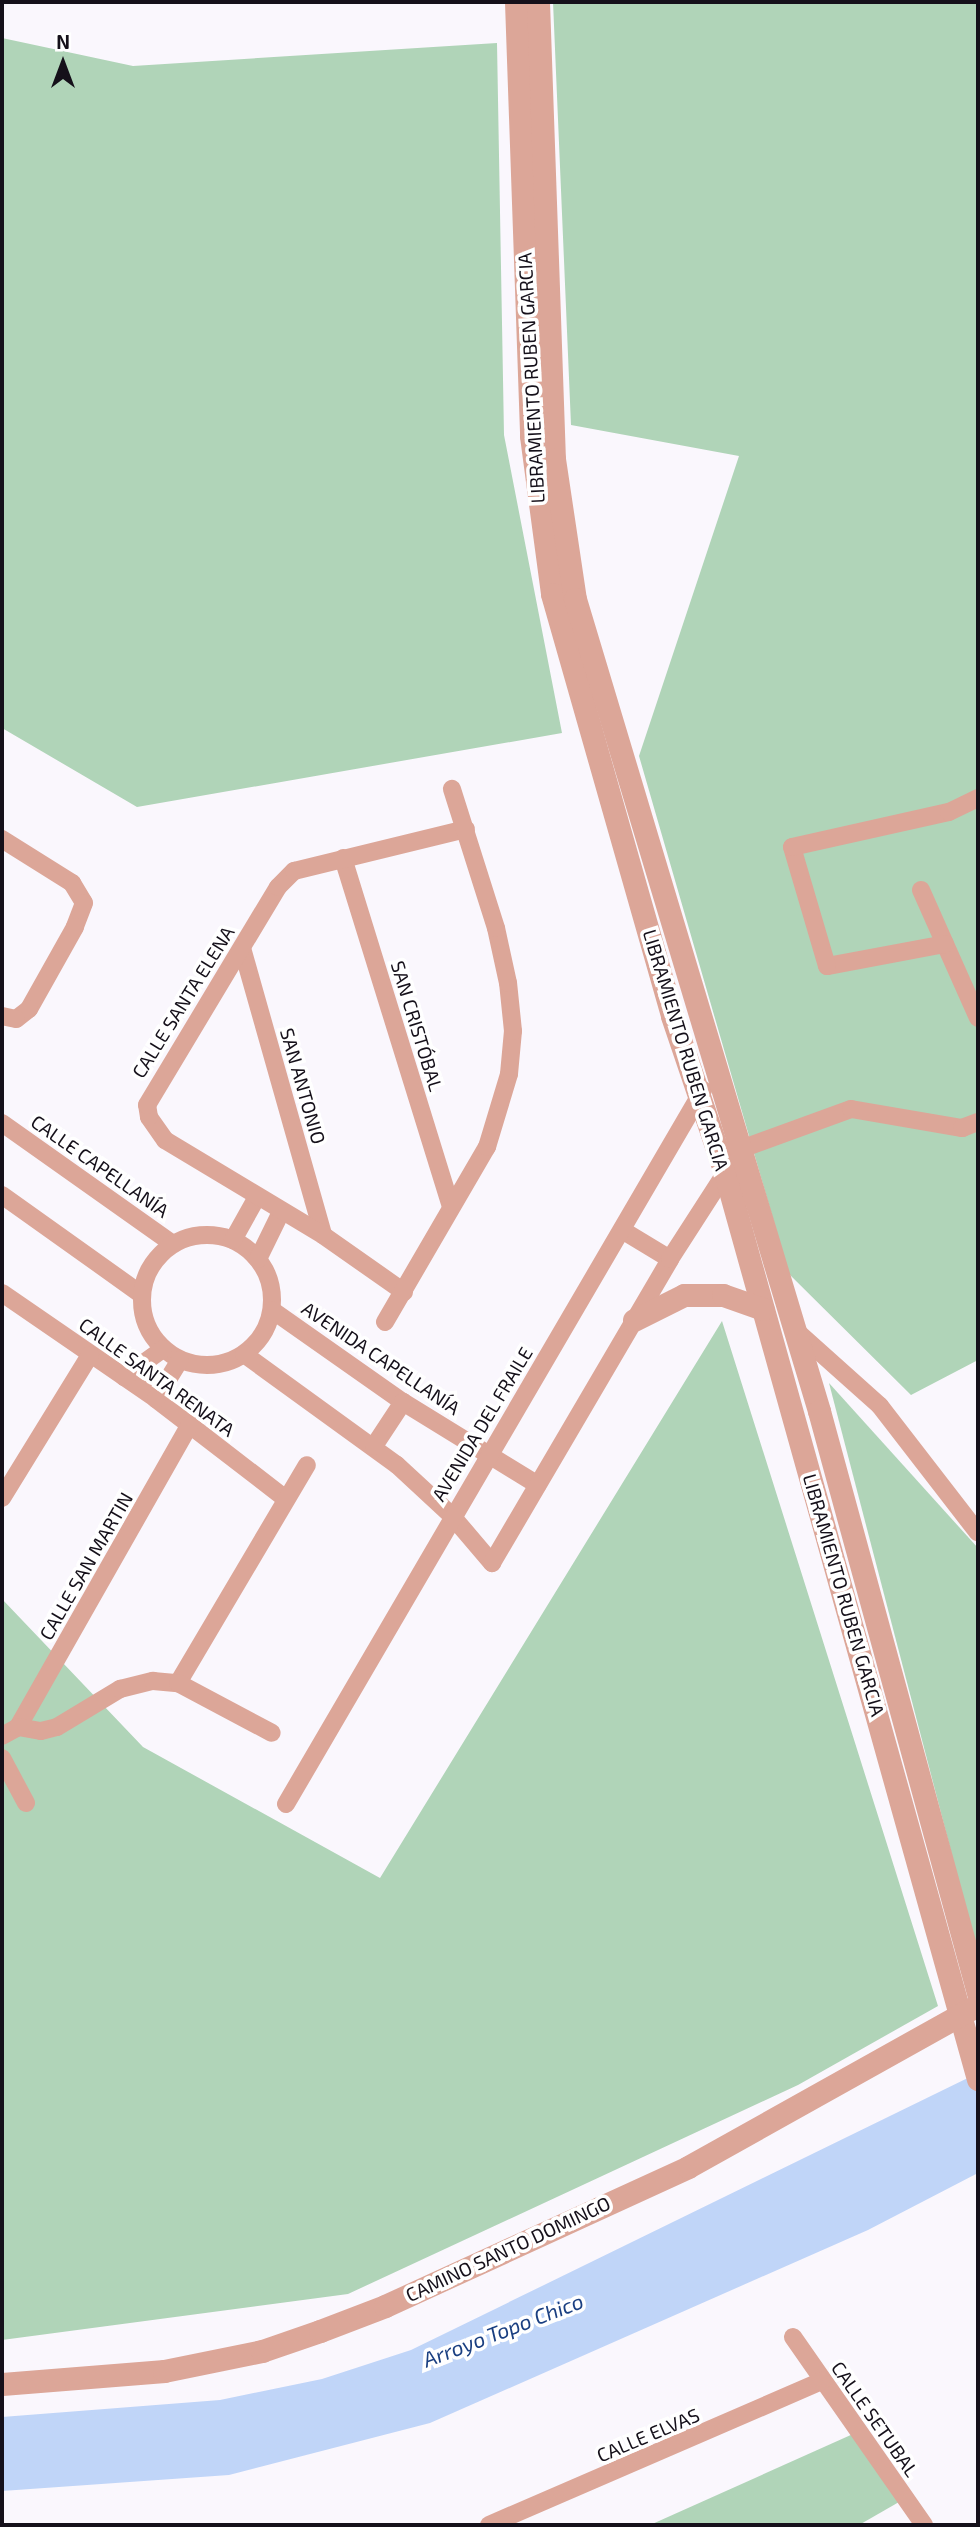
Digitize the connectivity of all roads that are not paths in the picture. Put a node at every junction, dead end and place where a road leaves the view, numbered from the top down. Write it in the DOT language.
graph roads {
  1 [pos="516,2"];
  2 [pos="538,2"];
  3 [pos="452,789"];
  4 [pos="978,798"];
  5 [pos="466,829"];
  6 [pos="2,839"];
  7 [pos="343,858"];
  8 [pos="921,890"];
  9 [pos="945,944"];
  10 [pos="242,948"];
  11 [pos="9,1017"];
  12 [pos="978,1018"];
  13 [pos="718,1066"];
  14 [pos="699,1096"];
  15 [pos="978,1122"];
  16 [pos="2,1123"];
  17 [pos="741,1149"];
  18 [pos="725,1173"];
  19 [pos="2,1195"];
  20 [pos="257,1197"];
  21 [pos="451,1207"];
  22 [pos="281,1212"];
  23 [pos="622,1230"];
  24 [pos="323,1235"];
  25 [pos="233,1240"];
  26 [pos="173,1244"];
  27 [pos="258,1259"];
  28 [pos="670,1259"];
  29 [pos="404,1292"];
  30 [pos="2,1293"];
  31 [pos="141,1294"];
  32 [pos="763,1309"];
  33 [pos="272,1310"];
  34 [pos="634,1320"];
  35 [pos="385,1322"];
  36 [pos="793,1328"];
  37 [pos="163,1349"];
  38 [pos="244,1354"];
  39 [pos="90,1355"];
  40 [pos="180,1360"];
  41 [pos="124,1377"];
  42 [pos="156,1399"];
  43 [pos="402,1402"];
  44 [pos="190,1424"];
  45 [pos="374,1446"];
  46 [pos="489,1454"];
  47 [pos="307,1465"];
  48 [pos="538,1485"];
  49 [pos="2,1498"];
  50 [pos="286,1499"];
  51 [pos="452,1516"];
  52 [pos="978,1533"];
  53 [pos="178,1683"];
  54 [pos="19,1727"];
  55 [pos="272,1733"];
  56 [pos="2,1736"];
  57 [pos="2,1758"];
  58 [pos="26,1803"];
  59 [pos="286,1804"];
  60 [pos="978,1993"];
  61 [pos="961,2015"];
  62 [pos="978,2079"];
  63 [pos="793,2337"];
  64 [pos="822,2381"];
  65 [pos="2,2384"];
  66 [pos="489,2525"];
  67 [pos="924,2525"];
  1 -- 14 [label="street, LIBRAMIENTO RUBEN GARCIA"];
  2 -- 13 [label="street, LIBRAMIENTO RUBEN GARCIA"];
  3 -- 5 [label="street"];
  4 -- 9 [label="street"];
  5 -- 7 [label="street, CALLE SANTA ELENA"];
  5 -- 21 [label="street"];
  6 -- 11 [label="street"];
  7 -- 10 [label="street, CALLE SANTA ELENA"];
  7 -- 21 [label="street, SAN CRISTÓBAL"];
  8 -- 9 [label="street"];
  9 -- 12 [label="street"];
  10 -- 20 [label="street, CALLE SANTA ELENA"];
  10 -- 24 [label="street, SAN ANTONIO"];
  13 -- 14 [label="street, AVENIDA DEL FRAILE"];
  13 -- 17 [label="street, LIBRAMIENTO RUBEN GARCIA"];
  14 -- 18 [label="street, LIBRAMIENTO RUBEN GARCIA"];
  14 -- 23 [label="street, AVENIDA DEL FRAILE"];
  15 -- 17 [label="street"];
  16 -- 26 [label="street, CALLE CAPELLANÍA"];
  17 -- 18 [label="street"];
  17 -- 36 [label="street, LIBRAMIENTO RUBEN GARCIA"];
  18 -- 28 [label="street"];
  18 -- 32 [label="street, LIBRAMIENTO RUBEN GARCIA"];
  19 -- 31 [label="street"];
  20 -- 22 [label="street, CALLE SANTA ELENA"];
  20 -- 25 [label="street"];
  21 -- 29 [label="street"];
  22 -- 24 [label="street, CALLE SANTA ELENA"];
  22 -- 27 [label="street"];
  23 -- 28 [label="street"];
  23 -- 46 [label="street, AVENIDA DEL FRAILE"];
  24 -- 29 [label="street, CALLE SANTA ELENA"];
  25 -- 26 [label="street"];
  25 -- 27 [label="street"];
  26 -- 31 [label="street"];
  27 -- 33 [label="street"];
  28 -- 34 [label="street"];
  29 -- 35 [label="street"];
  30 -- 39 [label="street, CALLE SANTA RENATA"];
  31 -- 37 [label="street"];
  32 -- 34 [label="street"];
  32 -- 61 [label="street, LIBRAMIENTO RUBEN GARCIA"];
  33 -- 38 [label="street"];
  33 -- 43 [label="street, AVENIDA CAPELLANÍA"];
  34 -- 48 [label="street"];
  36 -- 52 [label="street"];
  36 -- 60 [label="street, LIBRAMIENTO RUBEN GARCIA"];
  37 -- 40 [label="street"];
  37 -- 41 [label="street"];
  38 -- 40 [label="street"];
  38 -- 45 [label="street"];
  39 -- 41 [label="street, CALLE SANTA RENATA"];
  39 -- 49 [label="street"];
  40 -- 42 [label="street"];
  41 -- 42 [label="street, CALLE SANTA RENATA"];
  42 -- 44 [label="street, CALLE SANTA RENATA"];
  43 -- 45 [label="street"];
  43 -- 46 [label="street, AVENIDA CAPELLANÍA"];
  44 -- 50 [label="street, CALLE SANTA RENATA"];
  44 -- 54 [label="street, CALLE SAN MARTIN"];
  45 -- 51 [label="street"];
  46 -- 48 [label="street, AVENIDA CAPELLANÍA"];
  46 -- 51 [label="street, AVENIDA DEL FRAILE"];
  47 -- 50 [label="street"];
  48 -- 51 [label="street"];
  50 -- 53 [label="street"];
  51 -- 59 [label="street, AVENIDA DEL FRAILE"];
  53 -- 54 [label="street"];
  53 -- 55 [label="street"];
  54 -- 56 [label="street"];
  57 -- 58 [label="street"];
  61 -- 62 [label="street, LIBRAMIENTO RUBEN GARCIA"];
  61 -- 65 [label="street, CAMINO SANTO DOMINGO"];
  63 -- 64 [label="street, CALLE SETUBAL"];
  64 -- 66 [label="street, CALLE ELVAS"];
  64 -- 67 [label="street, CALLE SETUBAL"];
}
